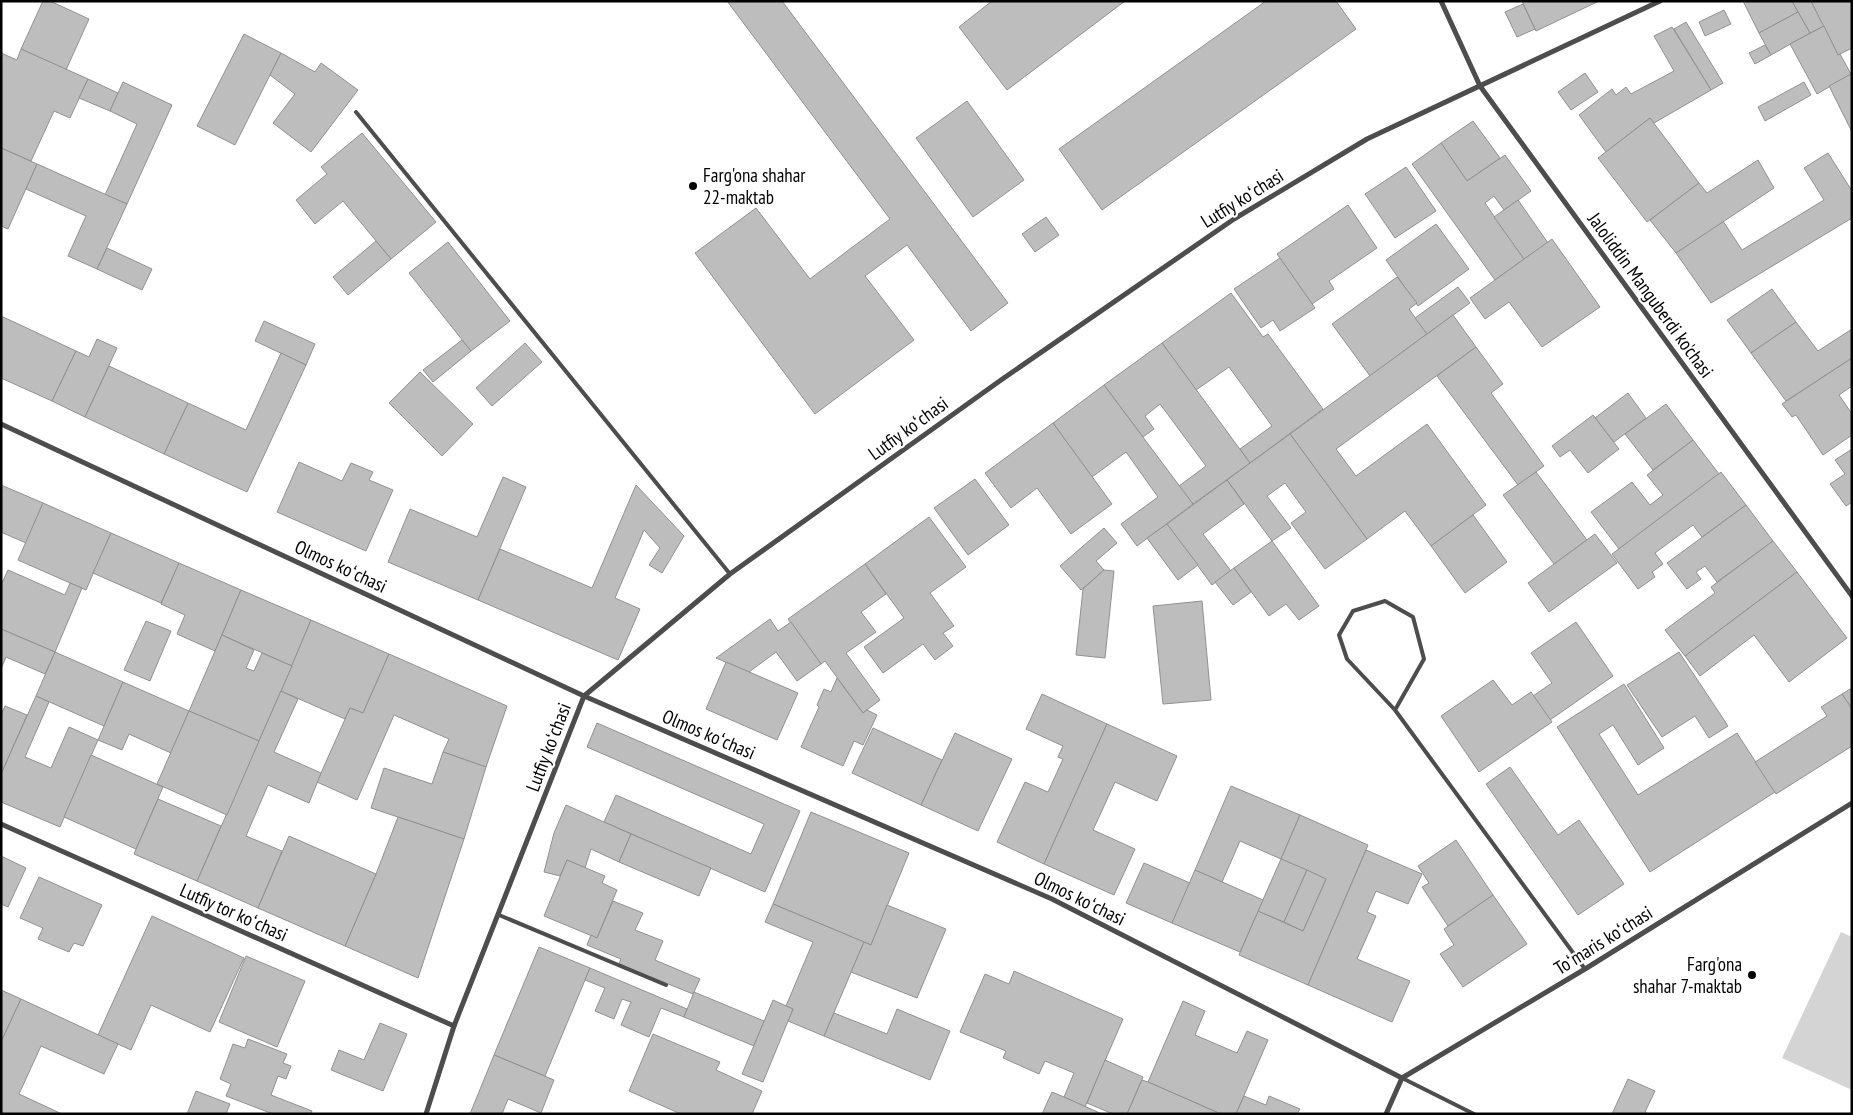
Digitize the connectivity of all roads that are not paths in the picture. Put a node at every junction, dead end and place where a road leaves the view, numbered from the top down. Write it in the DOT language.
graph roads {
  1 [pos="1441,1"];
  2 [pos="1660,1"];
  3 [pos="1480,86"];
  4 [pos="356,112"];
  5 [pos="1,424"];
  6 [pos="730,574"];
  7 [pos="1852,596"];
  8 [pos="584,696"];
  9 [pos="1395,710"];
  10 [pos="1852,803"];
  11 [pos="1,824"];
  12 [pos="498,915"];
  13 [pos="1585,969"];
  14 [pos="666,985"];
  15 [pos="454,1026"];
  16 [pos="1402,1078"];
  17 [pos="426,1114"];
  18 [pos="1386,1114"];
  19 [pos="1474,1114"];
  1 -- 3 [label="street, Jaloliddin Manguberdi ko'chasi"];
  2 -- 3 [label="street, Lutfiy koʻchasi"];
  3 -- 6 [label="street, Lutfiy koʻchasi"];
  3 -- 7 [label="street, Jaloliddin Manguberdi ko'chasi"];
  4 -- 6 [label="lane"];
  5 -- 8 [label="street, Olmos koʻchasi"];
  6 -- 8 [label="street, Lutfiy koʻchasi"];
  8 -- 12 [label="street, Lutfiy koʻchasi"];
  8 -- 16 [label="street, Olmos koʻchasi"];
  9 -- 9 [label="lane"];
  9 -- 13 [label="lane"];
  10 -- 13 [label="street, Toʻmaris koʻchasi"];
  11 -- 15 [label="street, Lutfiy tor koʻchasi"];
  12 -- 14 [label="lane"];
  12 -- 15 [label="street, Lutfiy koʻchasi"];
  13 -- 16 [label="street, Toʻmaris koʻchasi"];
  15 -- 17 [label="street, Lutfiy koʻchasi"];
  16 -- 18 [label="street"];
  16 -- 19 [label="lane"];
}
